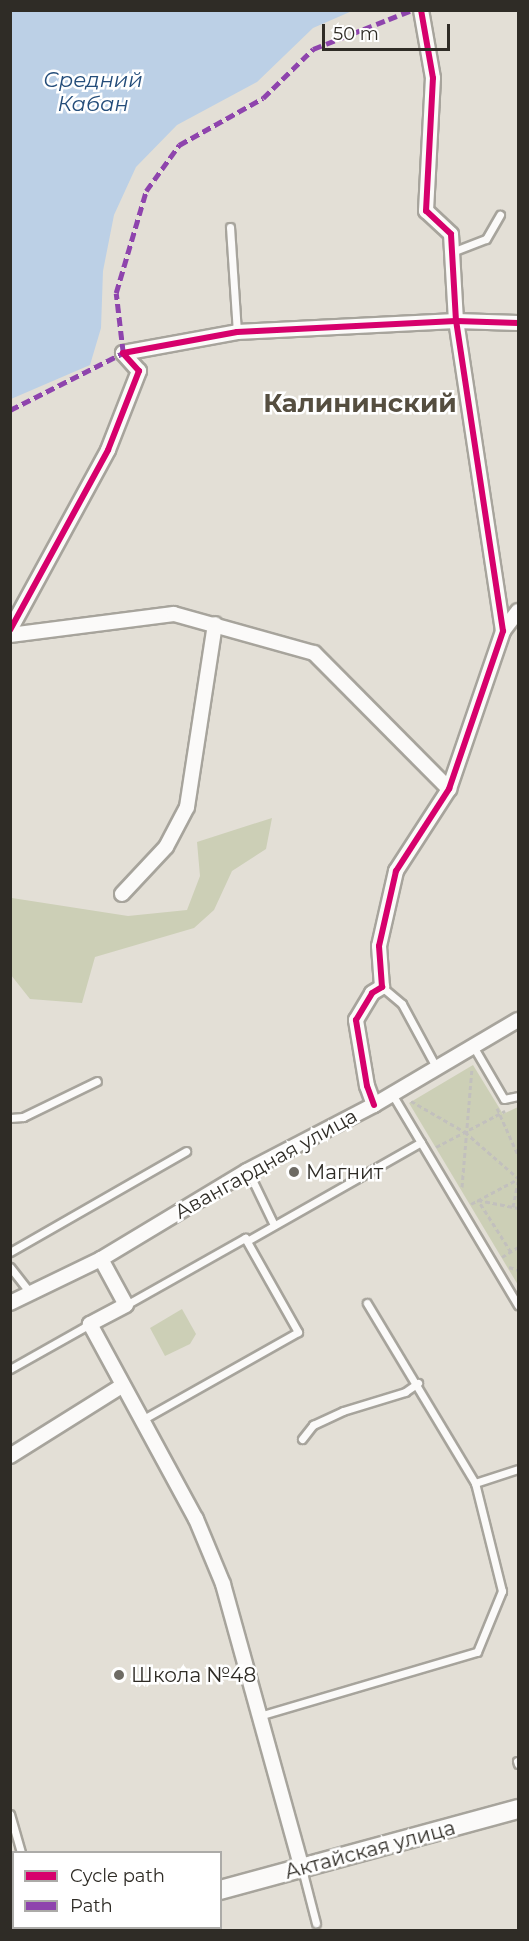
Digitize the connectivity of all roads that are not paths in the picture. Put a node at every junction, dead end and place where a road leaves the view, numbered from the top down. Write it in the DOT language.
graph roads {
  1 [pos="422,10"];
  2 [pos="500,215"];
  3 [pos="230,227"];
  4 [pos="452,252"];
  5 [pos="456,321"];
  6 [pos="519,323"];
  7 [pos="237,332"];
  8 [pos="519,611"];
  9 [pos="215,624"];
  10 [pos="10,630"];
  11 [pos="503,631"];
  12 [pos="10,635"];
  13 [pos="449,789"];
  14 [pos="122,894"];
  15 [pos="382,987"];
  16 [pos="519,1020"];
  17 [pos="473,1052"];
  18 [pos="436,1068"];
  19 [pos="97,1081"];
  20 [pos="392,1094"];
  21 [pos="519,1096"];
  22 [pos="374,1105"];
  23 [pos="10,1118"];
  24 [pos="421,1142"];
  25 [pos="186,1151"];
  26 [pos="248,1171"];
  27 [pos="274,1226"];
  28 [pos="247,1241"];
  29 [pos="10,1252"];
  30 [pos="101,1259"];
  31 [pos="10,1267"];
  32 [pos="30,1293"];
  33 [pos="10,1303"];
  34 [pos="367,1303"];
  35 [pos="126,1305"];
  36 [pos="519,1305"];
  37 [pos="90,1324"];
  38 [pos="10,1369"];
  39 [pos="418,1383"];
  40 [pos="123,1385"];
  41 [pos="142,1420"];
  42 [pos="302,1439"];
  43 [pos="10,1456"];
  44 [pos="519,1469"];
  45 [pos="475,1483"];
  46 [pos="259,1716"];
  47 [pos="519,1809"];
  48 [pos="10,1814"];
  49 [pos="21,1851"];
  50 [pos="302,1869"];
  51 [pos="222,1889"];
  52 [pos="316,1923"];
  1 -- 4 [label="street"];
  2 -- 4 [label="lane"];
  3 -- 7 [label="lane"];
  4 -- 5 [label="street"];
  5 -- 6 [label="street"];
  5 -- 7 [label="street"];
  5 -- 11 [label="street"];
  7 -- 10 [label="street"];
  8 -- 11 [label="street"];
  9 -- 12 [label="street"];
  9 -- 13 [label="street"];
  9 -- 14 [label="street"];
  11 -- 13 [label="street"];
  13 -- 15 [label="street"];
  15 -- 18 [label="lane"];
  15 -- 22 [label="street"];
  16 -- 17 [label="street, Авангардная улица"];
  17 -- 18 [label="street, Авангардная улица"];
  17 -- 21 [label="lane"];
  18 -- 20 [label="street, Авангардная улица"];
  19 -- 23 [label="lane"];
  20 -- 22 [label="street, Авангардная улица"];
  20 -- 24 [label="lane"];
  22 -- 26 [label="street, Авангардная улица"];
  24 -- 27 [label="lane"];
  24 -- 36 [label="lane"];
  25 -- 29 [label="lane"];
  26 -- 27 [label="lane"];
  26 -- 30 [label="street, Авангардная улица"];
  27 -- 28 [label="lane"];
  28 -- 35 [label="lane"];
  28 -- 41 [label="lane"];
  30 -- 32 [label="street, Авангардная улица"];
  30 -- 35 [label="street"];
  31 -- 32 [label="lane"];
  32 -- 33 [label="street, Авангардная улица"];
  34 -- 39 [label="lane"];
  35 -- 37 [label="street"];
  37 -- 38 [label="lane"];
  37 -- 40 [label="street"];
  39 -- 42 [label="lane"];
  39 -- 45 [label="lane"];
  40 -- 41 [label="street"];
  40 -- 43 [label="street"];
  41 -- 46 [label="street"];
  44 -- 45 [label="lane"];
  45 -- 46 [label="lane"];
  46 -- 50 [label="street"];
  47 -- 50 [label="street, Актайская улица"];
  48 -- 49 [label="lane"];
  50 -- 51 [label="street, Актайская улица"];
  50 -- 52 [label="lane"];
}
